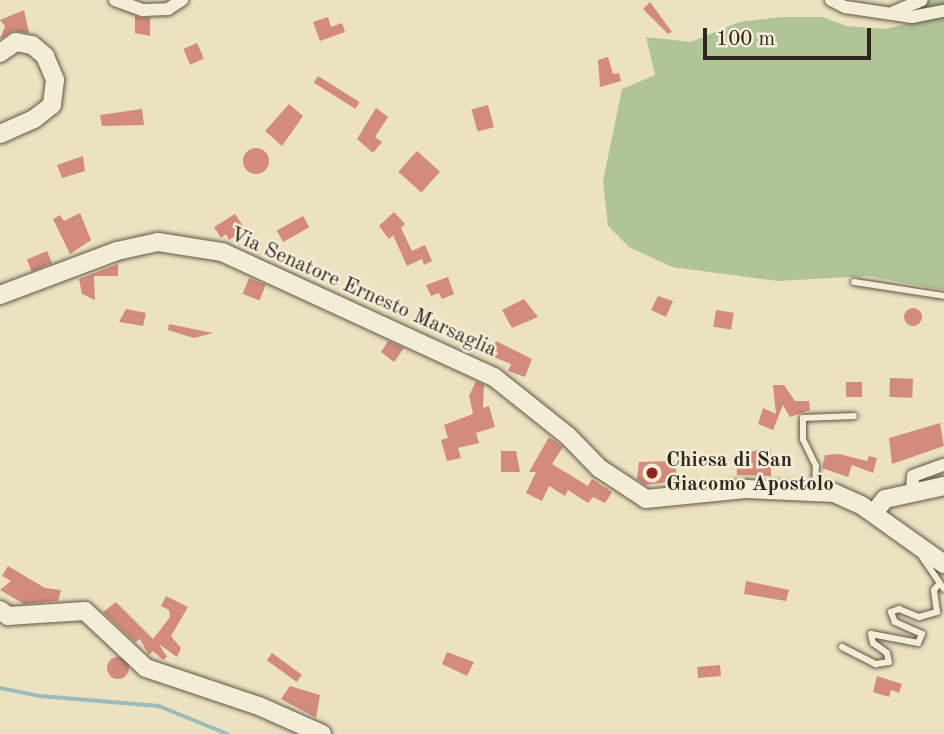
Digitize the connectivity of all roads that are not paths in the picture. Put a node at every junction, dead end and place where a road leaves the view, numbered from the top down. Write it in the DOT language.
graph roads {
  1 [pos="115,0"];
  2 [pos="182,0"];
  3 [pos="831,0"];
  4 [pos="922,0"];
  5 [pos="944,11"];
  6 [pos="886,13"];
  7 [pos="0,53"];
  8 [pos="0,134"];
  9 [pos="854,282"];
  10 [pos="0,295"];
  11 [pos="944,296"];
  12 [pos="854,416"];
  13 [pos="944,465"];
  14 [pos="944,486"];
  15 [pos="912,491"];
  16 [pos="815,492"];
  17 [pos="874,513"];
  18 [pos="916,547"];
  19 [pos="944,564"];
  20 [pos="941,587"];
  21 [pos="0,610"];
  22 [pos="842,647"];
  23 [pos="321,734"];
  1 -- 2 [label="street"];
  3 -- 6 [label="street"];
  4 -- 6 [label="street"];
  5 -- 6 [label="street"];
  7 -- 8 [label="street"];
  9 -- 11 [label="lane"];
  10 -- 16 [label="street, Via Senatore Ernesto Marsaglia"];
  12 -- 16 [label="lane"];
  13 -- 15 [label="street"];
  14 -- 15 [label="street"];
  15 -- 17 [label="street"];
  16 -- 17 [label="street, Via Senatore Ernesto Marsaglia"];
  17 -- 18 [label="street, Via Senatore Ernesto Marsaglia"];
  18 -- 19 [label="street, Via Senatore Ernesto Marsaglia"];
  18 -- 20 [label="lane"];
  20 -- 22 [label="lane"];
  21 -- 23 [label="street"];
}
